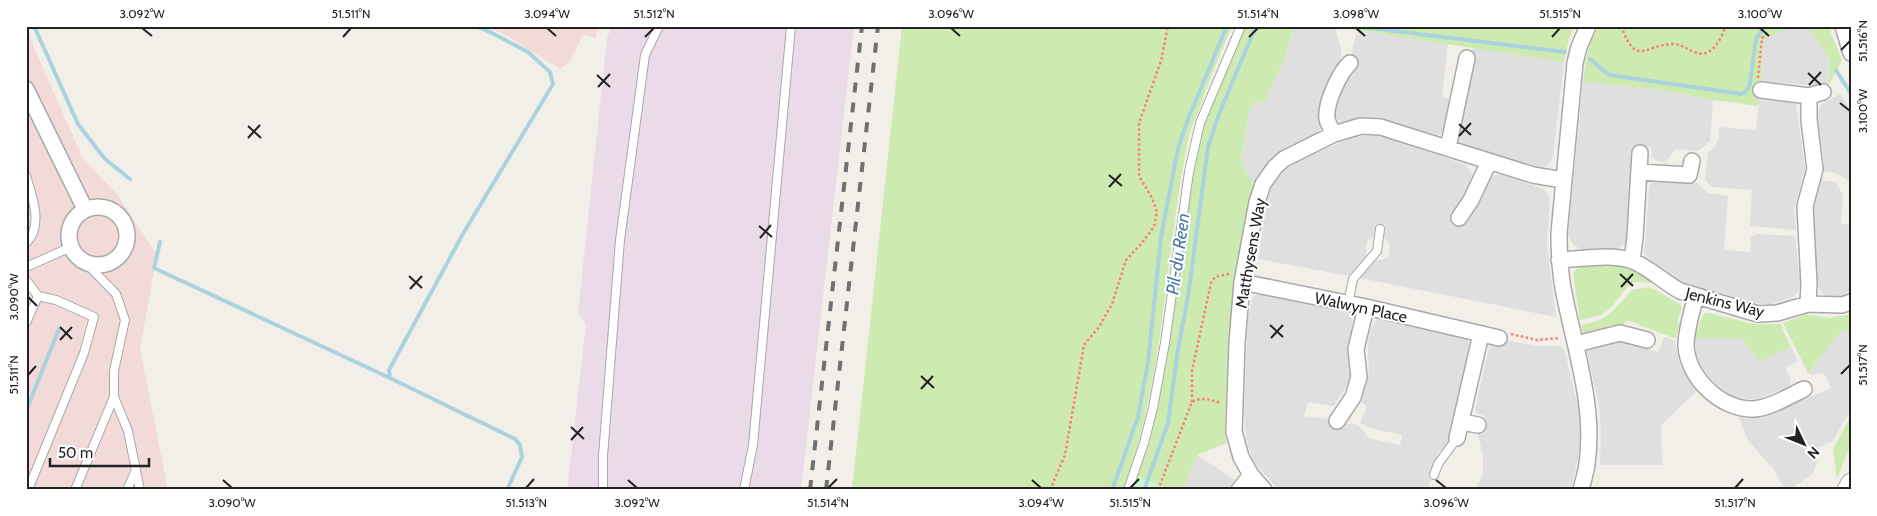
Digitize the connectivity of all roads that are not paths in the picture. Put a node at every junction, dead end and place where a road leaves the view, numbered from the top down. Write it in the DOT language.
graph roads {
  1 [pos="659,26"];
  2 [pos="791,26"];
  3 [pos="1241,26"];
  4 [pos="1588,26"];
  5 [pos="1843,26"];
  6 [pos="1851,52"];
  7 [pos="1467,58"];
  8 [pos="1350,63"];
  9 [pos="26,89"];
  10 [pos="1761,90"];
  11 [pos="1334,134"];
  12 [pos="1448,148"];
  13 [pos="1640,153"];
  14 [pos="1692,161"];
  15 [pos="1490,162"];
  16 [pos="1639,172"];
  17 [pos="26,176"];
  18 [pos="1563,180"];
  19 [pos="86,209"];
  20 [pos="1460,218"];
  21 [pos="1380,229"];
  22 [pos="26,243"];
  23 [pos="71,247"];
  24 [pos="1559,260"];
  25 [pos="1632,261"];
  26 [pos="86,263"];
  27 [pos="26,268"];
  28 [pos="1242,278"];
  29 [pos="26,280"];
  30 [pos="38,296"];
  31 [pos="1696,296"];
  32 [pos="1851,302"];
  33 [pos="1348,304"];
  34 [pos="1808,304"];
  35 [pos="1366,307"];
  36 [pos="26,323"];
  37 [pos="1480,334"];
  38 [pos="1499,338"];
  39 [pos="1575,339"];
  40 [pos="1647,340"];
  41 [pos="1804,389"];
  42 [pos="114,397"];
  43 [pos="1337,421"];
  44 [pos="1461,422"];
  45 [pos="1478,425"];
  46 [pos="1457,438"];
  47 [pos="136,470"];
  48 [pos="1251,475"];
  49 [pos="1434,475"];
  50 [pos="1851,484"];
  51 [pos="28,490"];
  52 [pos="75,490"];
  53 [pos="127,490"];
  54 [pos="140,490"];
  55 [pos="603,490"];
  56 [pos="744,490"];
  57 [pos="1128,490"];
  58 [pos="1239,490"];
  59 [pos="1264,490"];
  60 [pos="1580,490"];
  61 [pos="1847,490"];
  1 -- 55 [label="lane"];
  2 -- 56 [label="lane"];
  3 -- 57 [label="lane"];
  4 -- 18 [label="street"];
  5 -- 6 [label="street"];
  7 -- 12 [label="street"];
  8 -- 11 [label="street"];
  9 -- 19 [label="street"];
  10 -- 34 [label="street"];
  11 -- 12 [label="street, Matthysens Way"];
  11 -- 28 [label="street, Matthysens Way"];
  12 -- 15 [label="street, Matthysens Way"];
  13 -- 16 [label="street"];
  14 -- 16 [label="street"];
  15 -- 18 [label="street, Matthysens Way"];
  15 -- 20 [label="street"];
  16 -- 25 [label="street"];
  17 -- 22 [label="lane"];
  18 -- 24 [label="street"];
  19 -- 23 [label="street"];
  19 -- 26 [label="street"];
  21 -- 33 [label="lane"];
  23 -- 26 [label="street"];
  23 -- 27 [label="lane"];
  24 -- 25 [label="street, Jenkins Way"];
  24 -- 39 [label="street"];
  25 -- 31 [label="street, Jenkins Way"];
  26 -- 42 [label="lane"];
  28 -- 33 [label="street, Walwyn Place"];
  28 -- 48 [label="street, Matthysens Way"];
  29 -- 30 [label="lane"];
  30 -- 36 [label="lane"];
  30 -- 51 [label="lane"];
  31 -- 34 [label="street, Jenkins Way"];
  31 -- 41 [label="street"];
  32 -- 34 [label="street, Jenkins Way"];
  33 -- 35 [label="street, Walwyn Place"];
  35 -- 37 [label="street, Walwyn Place"];
  35 -- 43 [label="street"];
  37 -- 38 [label="street, Walwyn Place"];
  37 -- 44 [label="street"];
  39 -- 40 [label="street"];
  39 -- 60 [label="street"];
  42 -- 47 [label="lane"];
  42 -- 52 [label="lane"];
  44 -- 45 [label="street"];
  44 -- 46 [label="street"];
  46 -- 49 [label="lane"];
  47 -- 53 [label="lane"];
  47 -- 54 [label="lane"];
  48 -- 58 [label="street"];
  48 -- 59 [label="street, Matthysens Way"];
  50 -- 61 [label="street"];
}
